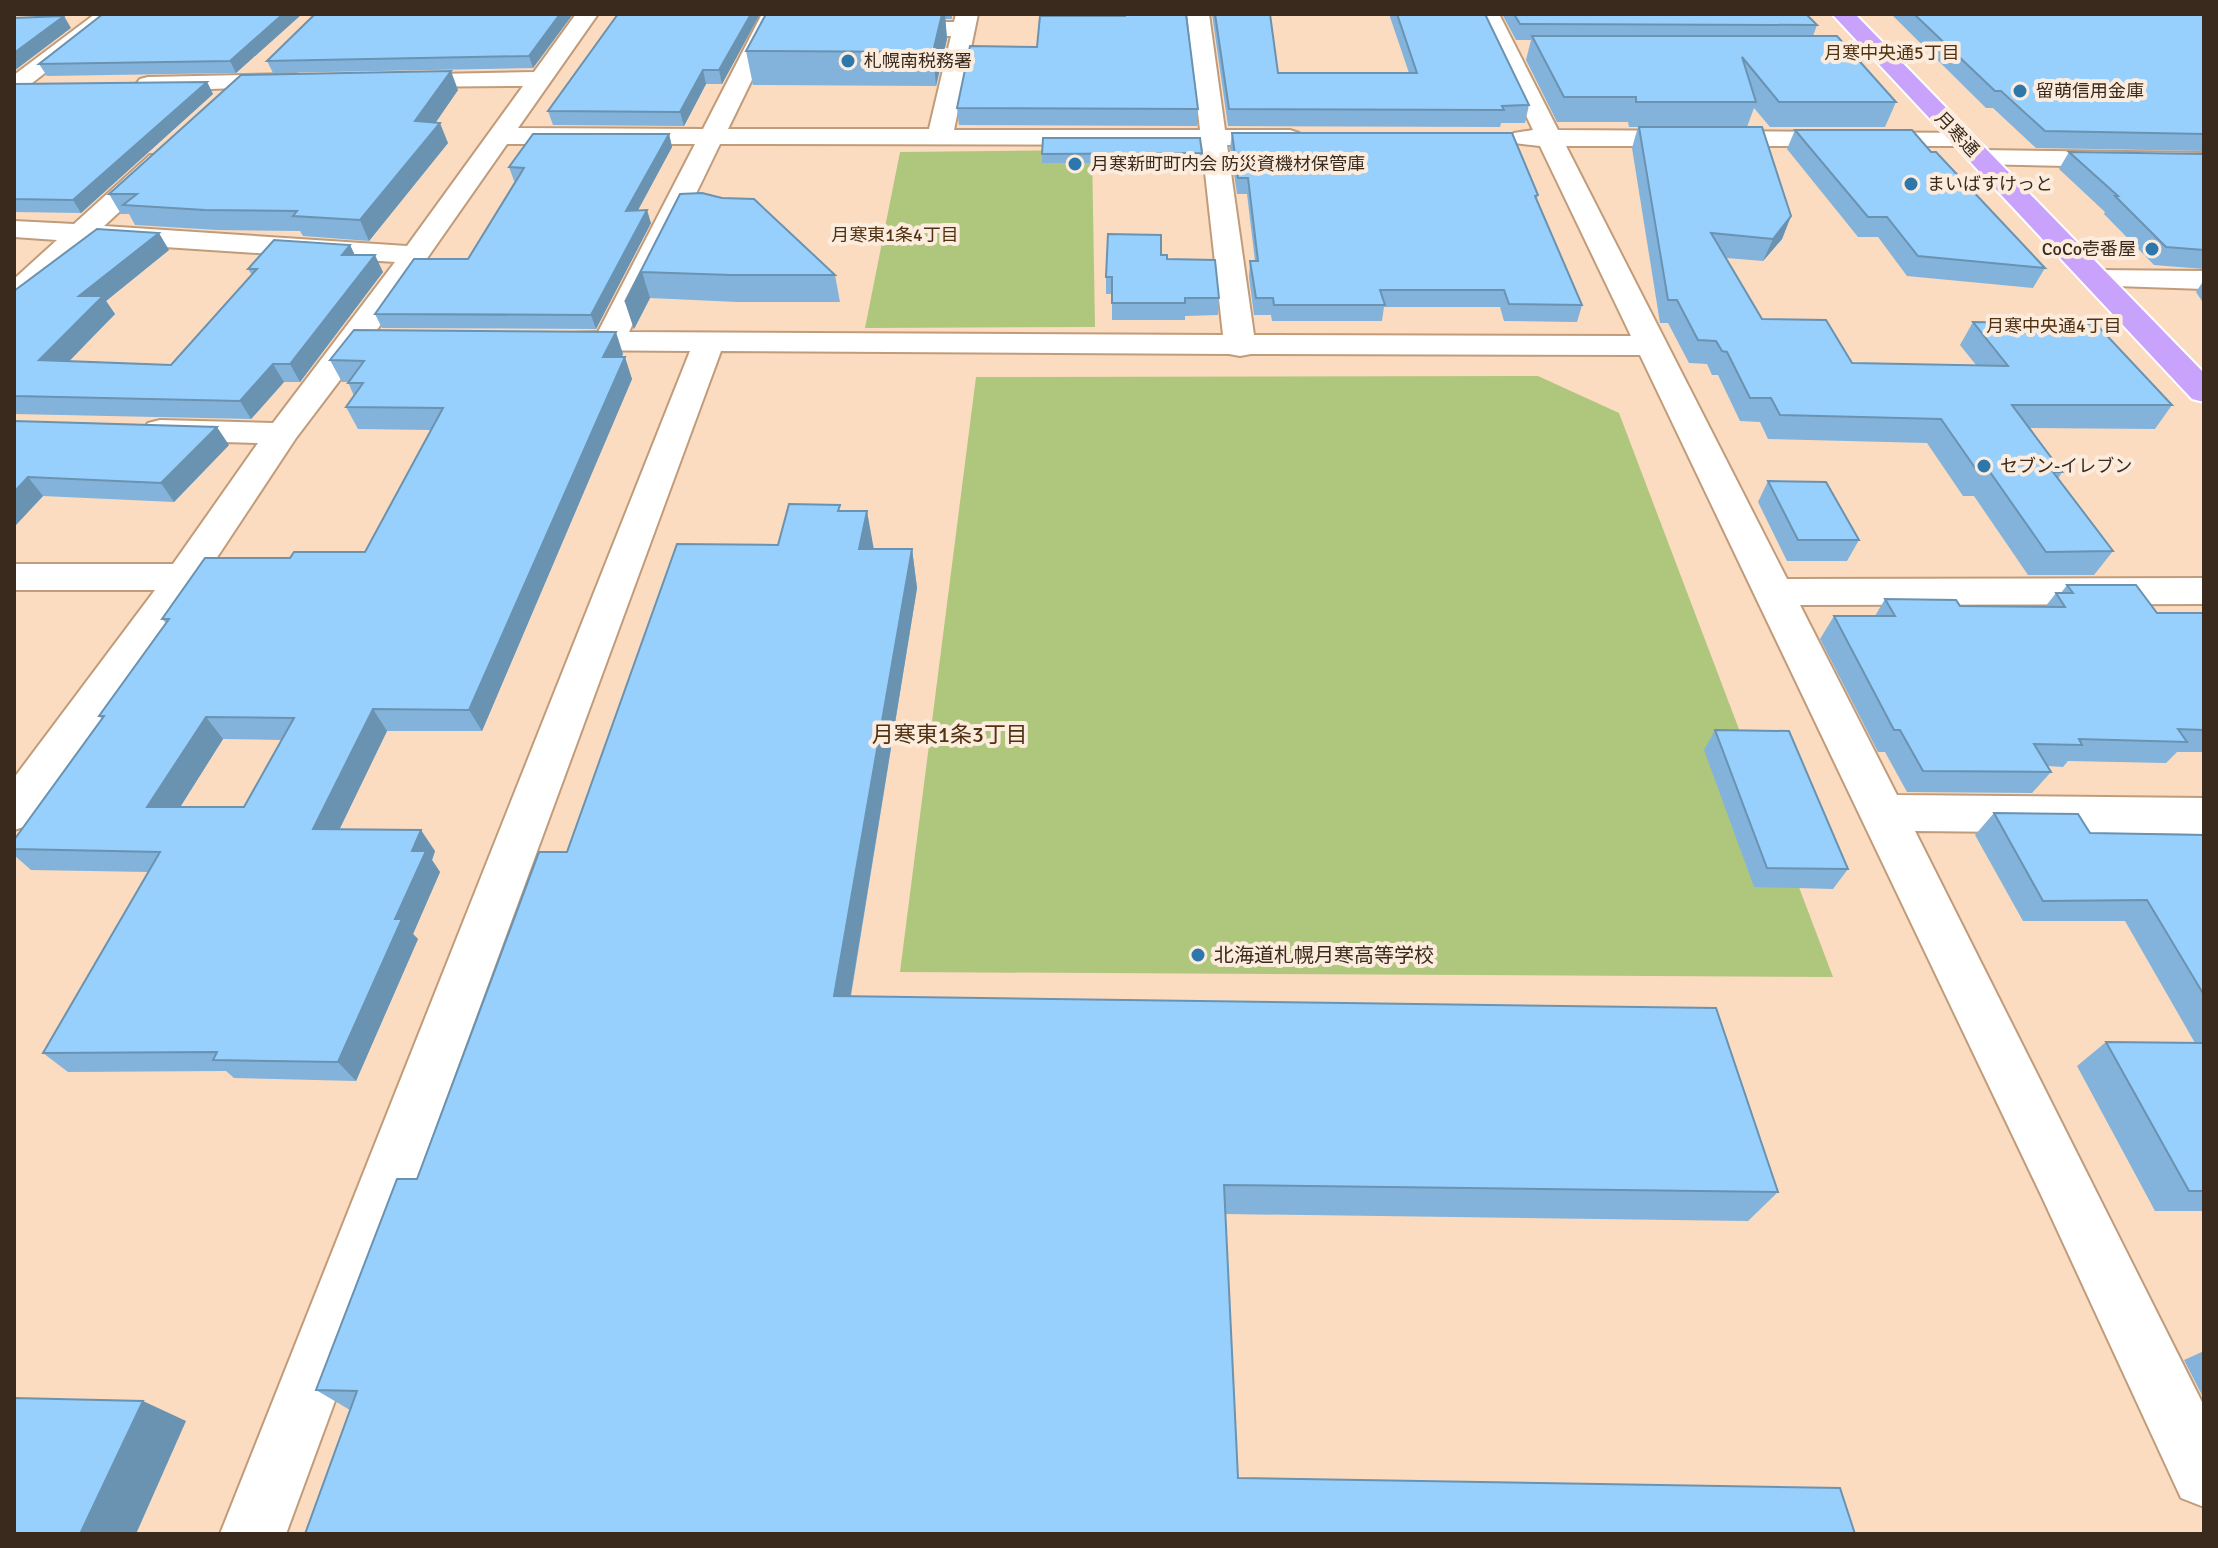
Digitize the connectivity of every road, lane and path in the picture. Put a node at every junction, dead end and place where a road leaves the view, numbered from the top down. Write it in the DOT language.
graph roads {
  1 [pos="587,14"];
  2 [pos="1198,14"];
  3 [pos="1843,14"];
  4 [pos="106,16"];
  5 [pos="73,19"];
  6 [pos="769,21"];
  7 [pos="966,22"];
  8 [pos="796,28"];
  9 [pos="857,28"];
  10 [pos="1510,38"];
  11 [pos="1769,50"];
  12 [pos="1877,50"];
  13 [pos="277,53"];
  14 [pos="542,79"];
  15 [pos="246,81"];
  16 [pos="324,81"];
  17 [pos="370,81"];
  18 [pos="122,84"];
  19 [pos="14,86"];
  20 [pos="60,86"];
  21 [pos="222,103"];
  22 [pos="501,136"];
  23 [pos="711,137"];
  24 [pos="1214,137"];
  25 [pos="940,138"];
  26 [pos="1309,138"];
  27 [pos="1500,138"];
  28 [pos="1960,138"];
  29 [pos="1549,139"];
  30 [pos="176,146"];
  31 [pos="1981,158"];
  32 [pos="2204,161"];
  33 [pos="14,229"];
  34 [pos="82,233"];
  35 [pos="413,255"];
  36 [pos="2096,279"];
  37 [pos="2204,280"];
  38 [pos="14,295"];
  39 [pos="354,340"];
  40 [pos="397,340"];
  41 [pos="533,341"];
  42 [pos="608,342"];
  43 [pos="709,342"];
  44 [pos="1652,346"];
  45 [pos="1240,347"];
  46 [pos="2204,392"];
  47 [pos="125,429"];
  48 [pos="282,433"];
  49 [pos="14,577"];
  50 [pos="181,577"];
  51 [pos="2204,591"];
  52 [pos="1772,592"];
  53 [pos="14,812"];
  54 [pos="1881,813"];
  55 [pos="2204,816"];
  56 [pos="2204,1475"];
  57 [pos="253,1534"];
  1 -- 14 [label="street"];
  2 -- 24 [label="street"];
  3 -- 12 [label="highway, 月寒通"];
  4 -- 5 [label="street"];
  4 -- 19 [label="street"];
  6 -- 8 [label="street"];
  6 -- 23 [label="street"];
  7 -- 9 [label="street"];
  7 -- 25 [label="street"];
  10 -- 29 [label="street"];
  11 -- 12 [label="street"];
  12 -- 28 [label="highway, 月寒通"];
  13 -- 15 [label="street"];
  14 -- 17 [label="street"];
  14 -- 22 [label="street"];
  15 -- 16 [label="street"];
  15 -- 18 [label="street"];
  15 -- 21 [label="street"];
  19 -- 20 [label="street"];
  22 -- 23 [label="street"];
  22 -- 35 [label="street"];
  23 -- 25 [label="street"];
  23 -- 42 [label="street"];
  24 -- 25 [label="street"];
  24 -- 26 [label="street"];
  24 -- 45 [label="street"];
  27 -- 29 [label="street"];
  28 -- 29 [label="street"];
  28 -- 31 [label="highway, 月寒通"];
  29 -- 44 [label="street"];
  30 -- 34 [label="street"];
  31 -- 32 [label="street"];
  31 -- 36 [label="highway, 月寒通"];
  33 -- 34 [label="street"];
  34 -- 35 [label="street"];
  34 -- 38 [label="street"];
  35 -- 39 [label="street"];
  36 -- 37 [label="street"];
  36 -- 46 [label="highway, 月寒通"];
  39 -- 40 [label="street"];
  39 -- 48 [label="street"];
  41 -- 42 [label="street"];
  42 -- 43 [label="street"];
  43 -- 45 [label="street"];
  43 -- 57 [label="street"];
  44 -- 45 [label="street"];
  44 -- 52 [label="street"];
  47 -- 48 [label="street"];
  48 -- 50 [label="street"];
  49 -- 50 [label="street"];
  50 -- 53 [label="street"];
  51 -- 52 [label="street"];
  52 -- 54 [label="street"];
  54 -- 55 [label="street"];
  54 -- 56 [label="street"];
}
